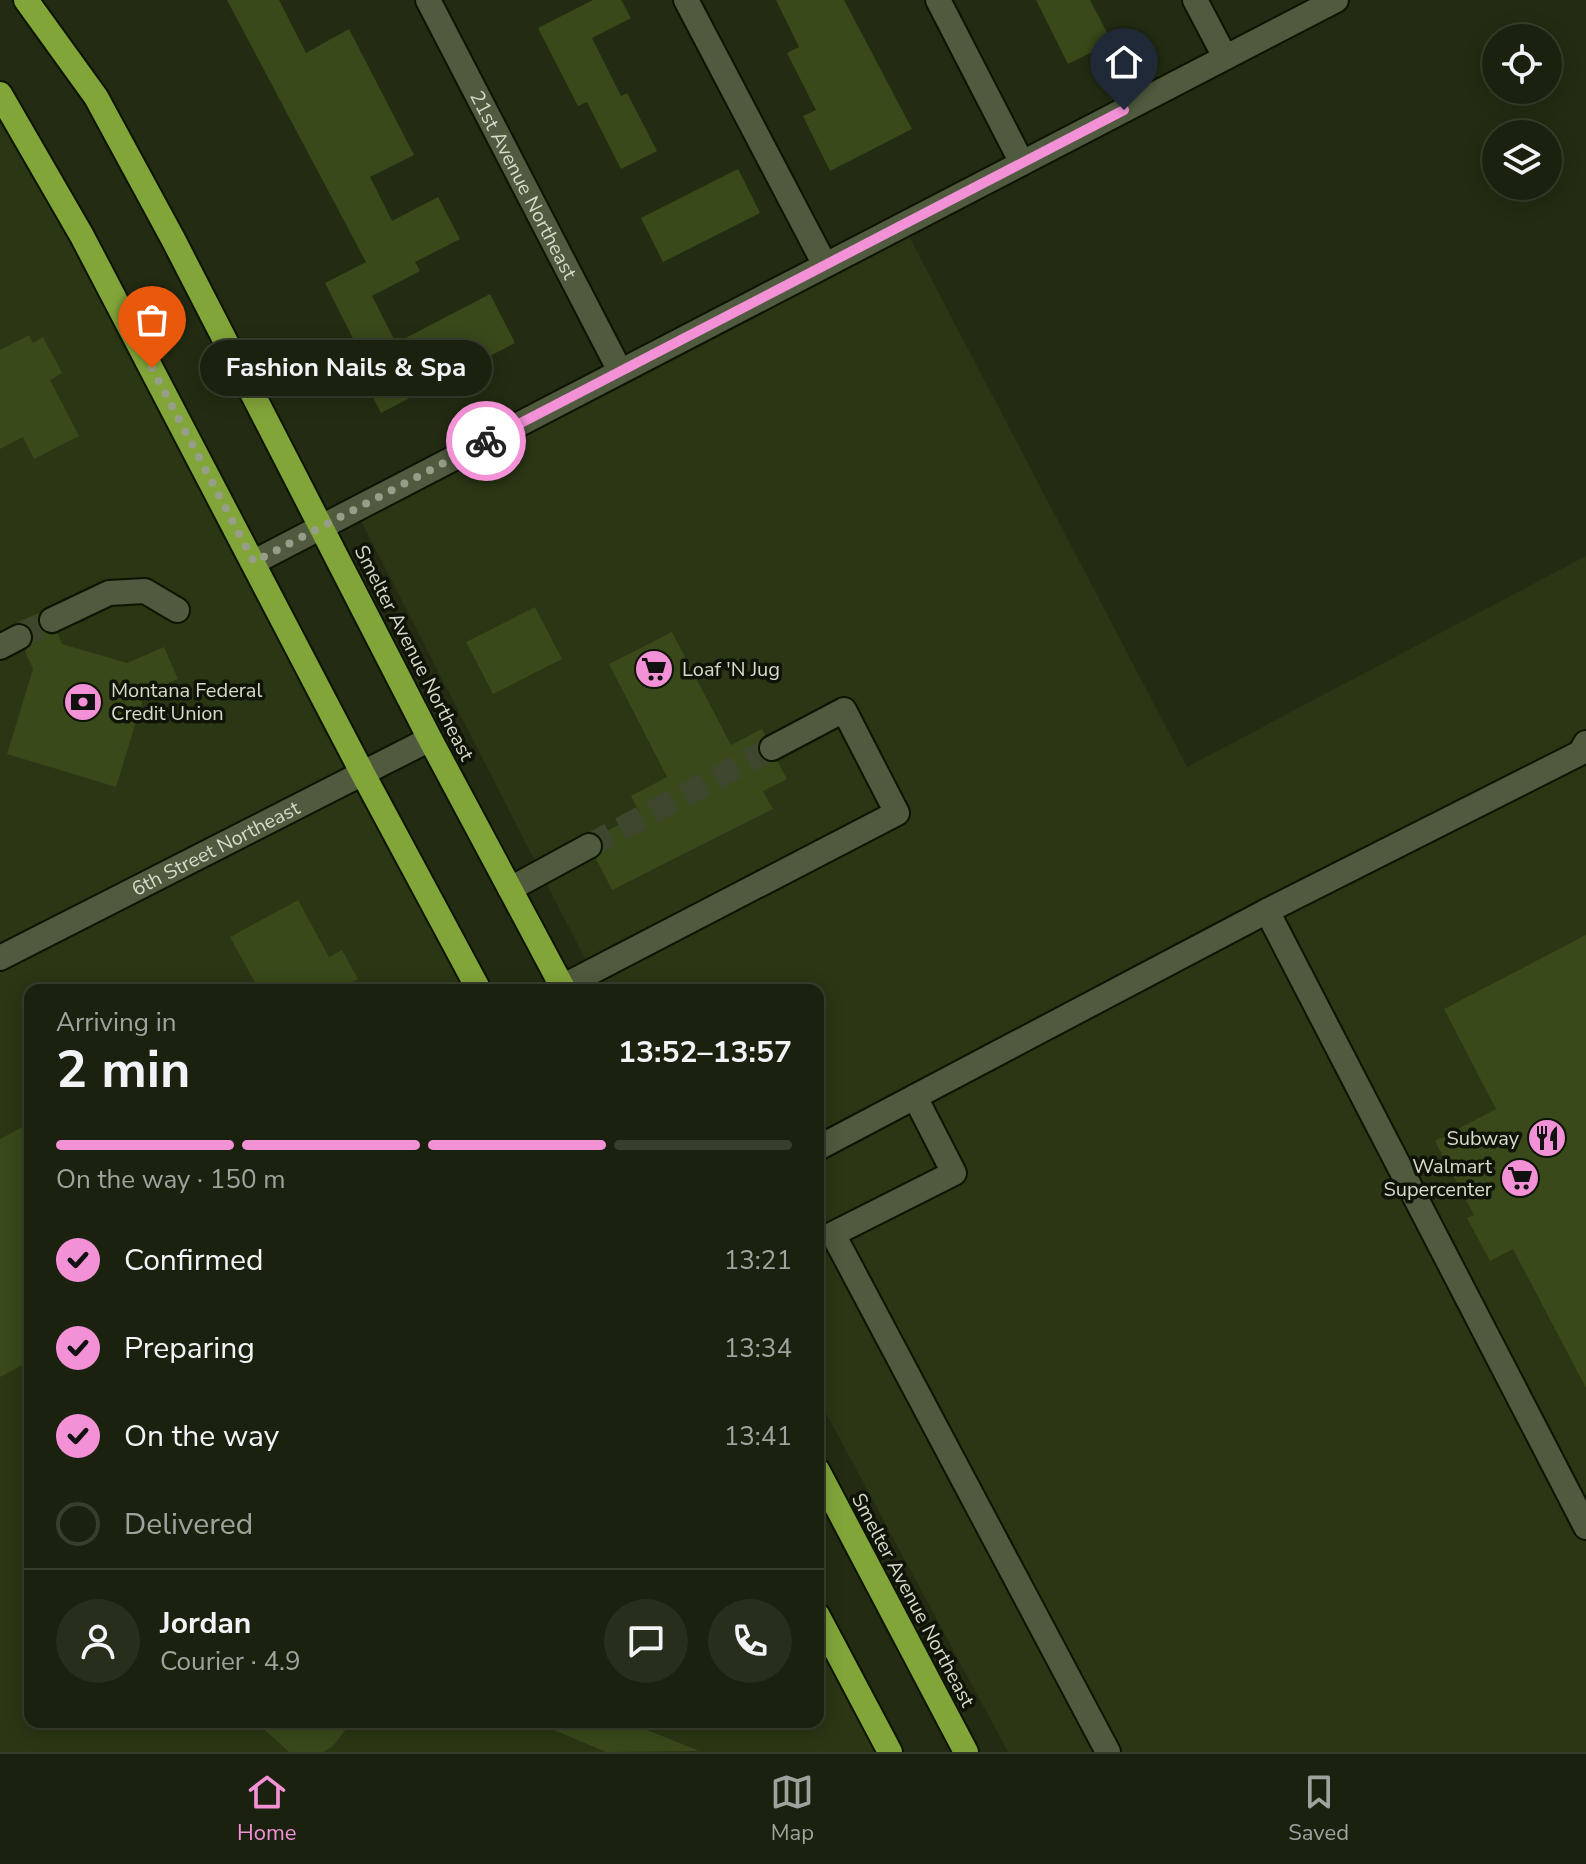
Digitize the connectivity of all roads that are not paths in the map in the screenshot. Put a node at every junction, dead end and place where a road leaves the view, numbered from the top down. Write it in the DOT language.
graph roads {
  1 [pos="26,0"];
  2 [pos="40,0"];
  3 [pos="428,0"];
  4 [pos="686,0"];
  5 [pos="938,0"];
  6 [pos="1195,0"];
  7 [pos="1336,0"];
  8 [pos="1225,57"];
  9 [pos="0,94"];
  10 [pos="96,97"];
  11 [pos="1022,163"];
  12 [pos="825,265"];
  13 [pos="620,371"];
  14 [pos="322,526"];
  15 [pos="254,562"];
  16 [pos="177,610"];
  17 [pos="52,620"];
  18 [pos="430,739"];
  19 [pos="1586,743"];
  20 [pos="772,748"];
  21 [pos="363,774"];
  22 [pos="589,846"];
  23 [pos="510,889"];
  24 [pos="1267,911"];
  25 [pos="0,958"];
  26 [pos="476,984"];
  27 [pos="561,984"];
  28 [pos="571,984"];
  29 [pos="915,1097"];
  30 [pos="824,1145"];
  31 [pos="824,1482"];
  32 [pos="1586,1527"];
  33 [pos="824,1627"];
  34 [pos="890,1752"];
  35 [pos="966,1752"];
  36 [pos="1108,1752"];
  1 -- 10 [label="highway"];
  2 -- 10 [label="street, Smelter Avenue Northeast"];
  3 -- 13 [label="street, 21st Avenue Northeast"];
  4 -- 12 [label="street"];
  5 -- 11 [label="street"];
  6 -- 8 [label="street"];
  7 -- 8 [label="street"];
  8 -- 11 [label="street"];
  9 -- 15 [label="highway"];
  10 -- 14 [label="highway, Smelter Avenue Northeast"];
  11 -- 12 [label="street"];
  12 -- 13 [label="street"];
  13 -- 14 [label="street"];
  14 -- 15 [label="street"];
  14 -- 18 [label="highway, Smelter Avenue Northeast"];
  15 -- 21 [label="highway"];
  16 -- 17 [label="street"];
  18 -- 21 [label="street, 6th Street Northeast"];
  18 -- 23 [label="highway, Smelter Avenue Northeast"];
  19 -- 24 [label="street"];
  20 -- 28 [label="street"];
  21 -- 25 [label="street, 6th Street Northeast"];
  21 -- 26 [label="highway"];
  22 -- 23 [label="street"];
  23 -- 27 [label="highway, Smelter Avenue Northeast"];
  24 -- 29 [label="street"];
  24 -- 32 [label="street"];
  29 -- 30 [label="street"];
  29 -- 36 [label="street"];
  31 -- 35 [label="highway, Smelter Avenue Northeast"];
  33 -- 34 [label="highway"];
}
